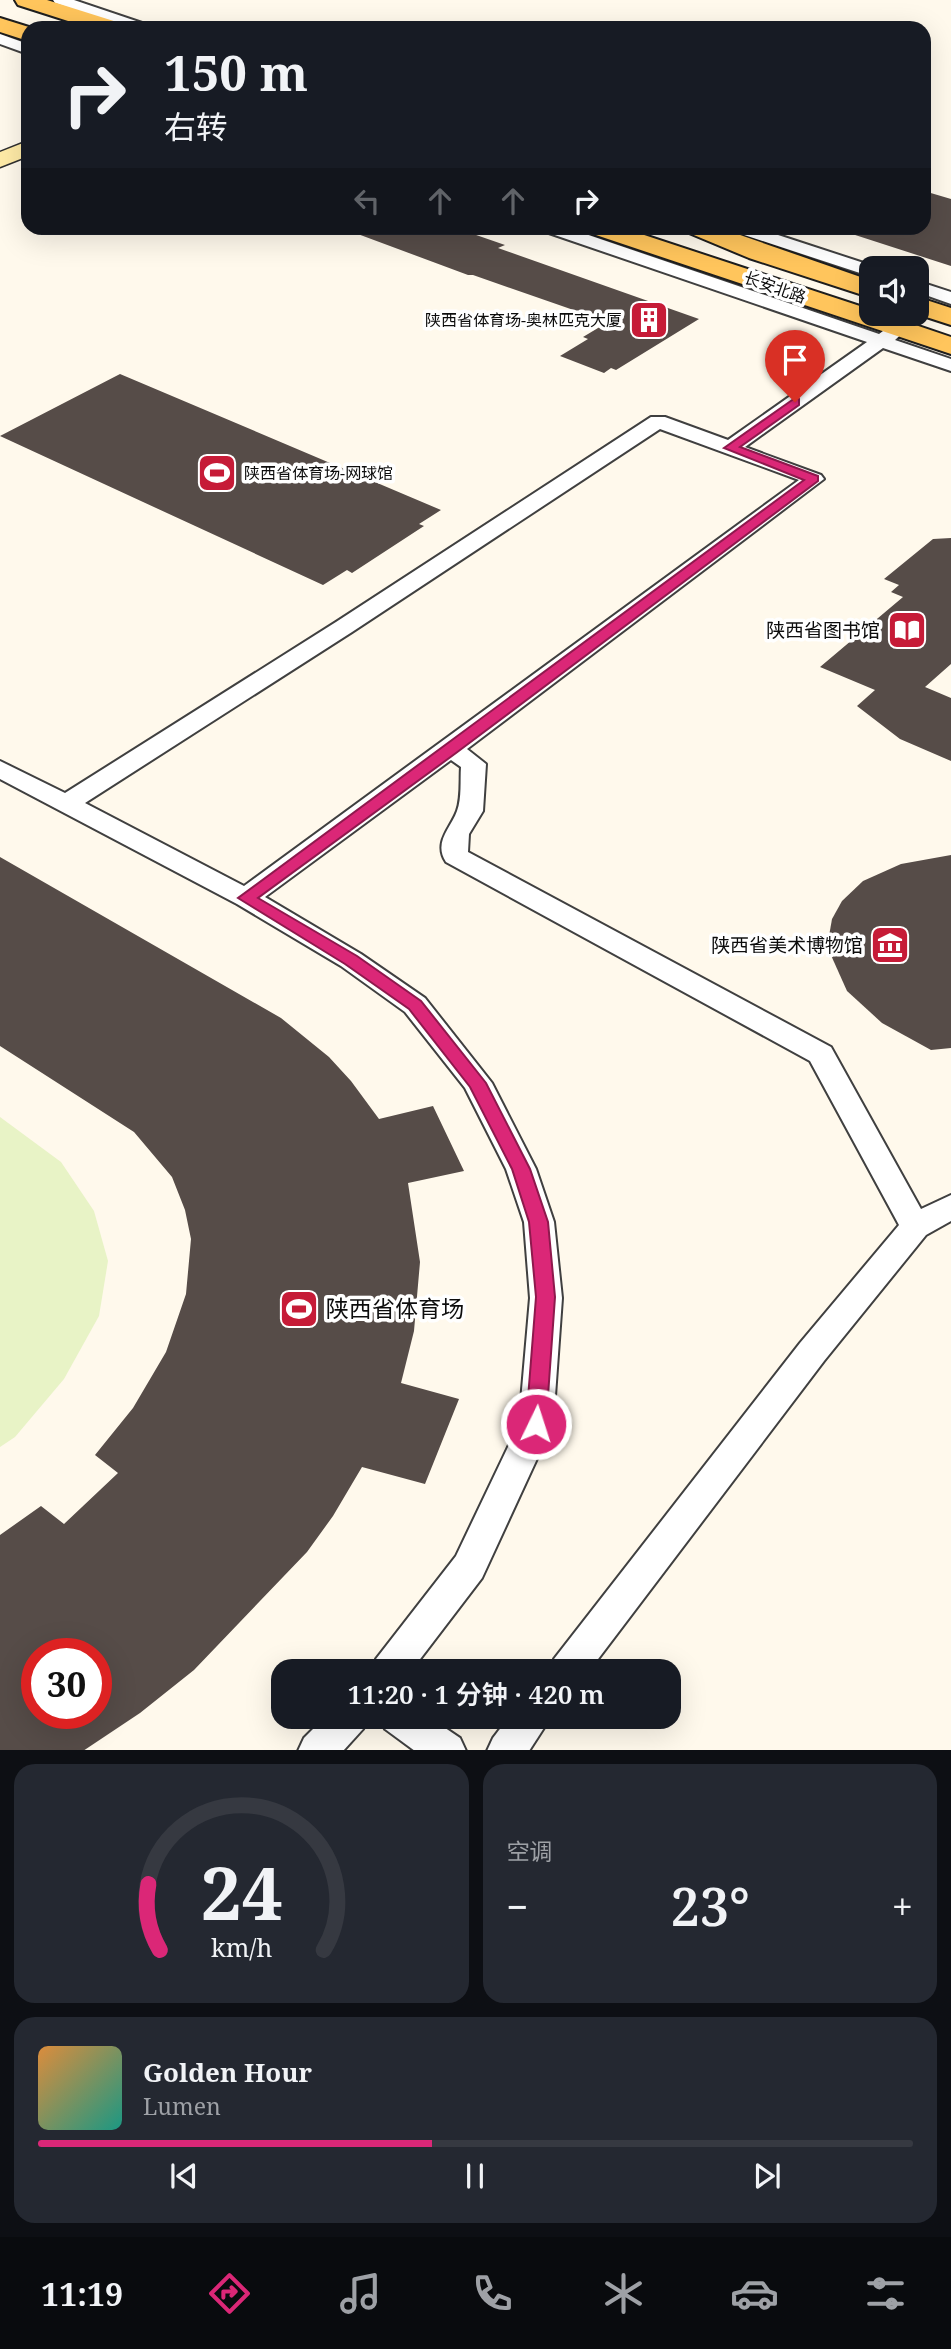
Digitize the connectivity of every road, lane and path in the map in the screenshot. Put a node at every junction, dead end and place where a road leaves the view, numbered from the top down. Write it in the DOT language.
graph roads {
  1 [pos="26,0"];
  2 [pos="60,0"];
  3 [pos="90,21"];
  4 [pos="123,21"];
  5 [pos="0,24"];
  6 [pos="21,32"];
  7 [pos="0,39"];
  8 [pos="21,46"];
  9 [pos="21,151"];
  10 [pos="0,160"];
  11 [pos="574,235"];
  12 [pos="618,235"];
  13 [pos="716,235"];
  14 [pos="762,235"];
  15 [pos="859,267"];
  16 [pos="859,286"];
  17 [pos="929,290"];
  18 [pos="951,298"];
  19 [pos="929,309"];
  20 [pos="951,317"];
  21 [pos="889,335"];
  22 [pos="951,346"];
  23 [pos="951,365"];
  24 [pos="730,448"];
  25 [pos="451,749"];
  26 [pos="0,769"];
  27 [pos="66,804"];
  28 [pos="246,898"];
  29 [pos="951,1206"];
  30 [pos="915,1227"];
  31 [pos="398,1659"];
  32 [pos="576,1659"];
  33 [pos="338,1729"];
  34 [pos="415,1729"];
  35 [pos="523,1729"];
  36 [pos="318,1750"];
  37 [pos="446,1750"];
  38 [pos="507,1750"];
  1 -- 3 [label="main road"];
  2 -- 4 [label="street"];
  5 -- 6 [label="main road"];
  7 -- 8 [label="street"];
  9 -- 10 [label="street"];
  11 -- 21 [label="street"];
  12 -- 21 [label="main road, 长安北路"];
  13 -- 16 [label="main road, 长安北路"];
  14 -- 15 [label="street"];
  17 -- 18 [label="street"];
  19 -- 20 [label="main road"];
  21 -- 22 [label="main road, 长安北路"];
  21 -- 23 [label="street"];
  21 -- 24 [label="street"];
  24 -- 25 [label="street"];
  24 -- 27 [label="street"];
  25 -- 28 [label="street"];
  25 -- 30 [label="street"];
  26 -- 27 [label="street"];
  27 -- 28 [label="street"];
  28 -- 31 [label="street"];
  29 -- 30 [label="street"];
  30 -- 32 [label="street"];
  33 -- 36 [label="street"];
  34 -- 37 [label="street"];
  35 -- 38 [label="street"];
}
